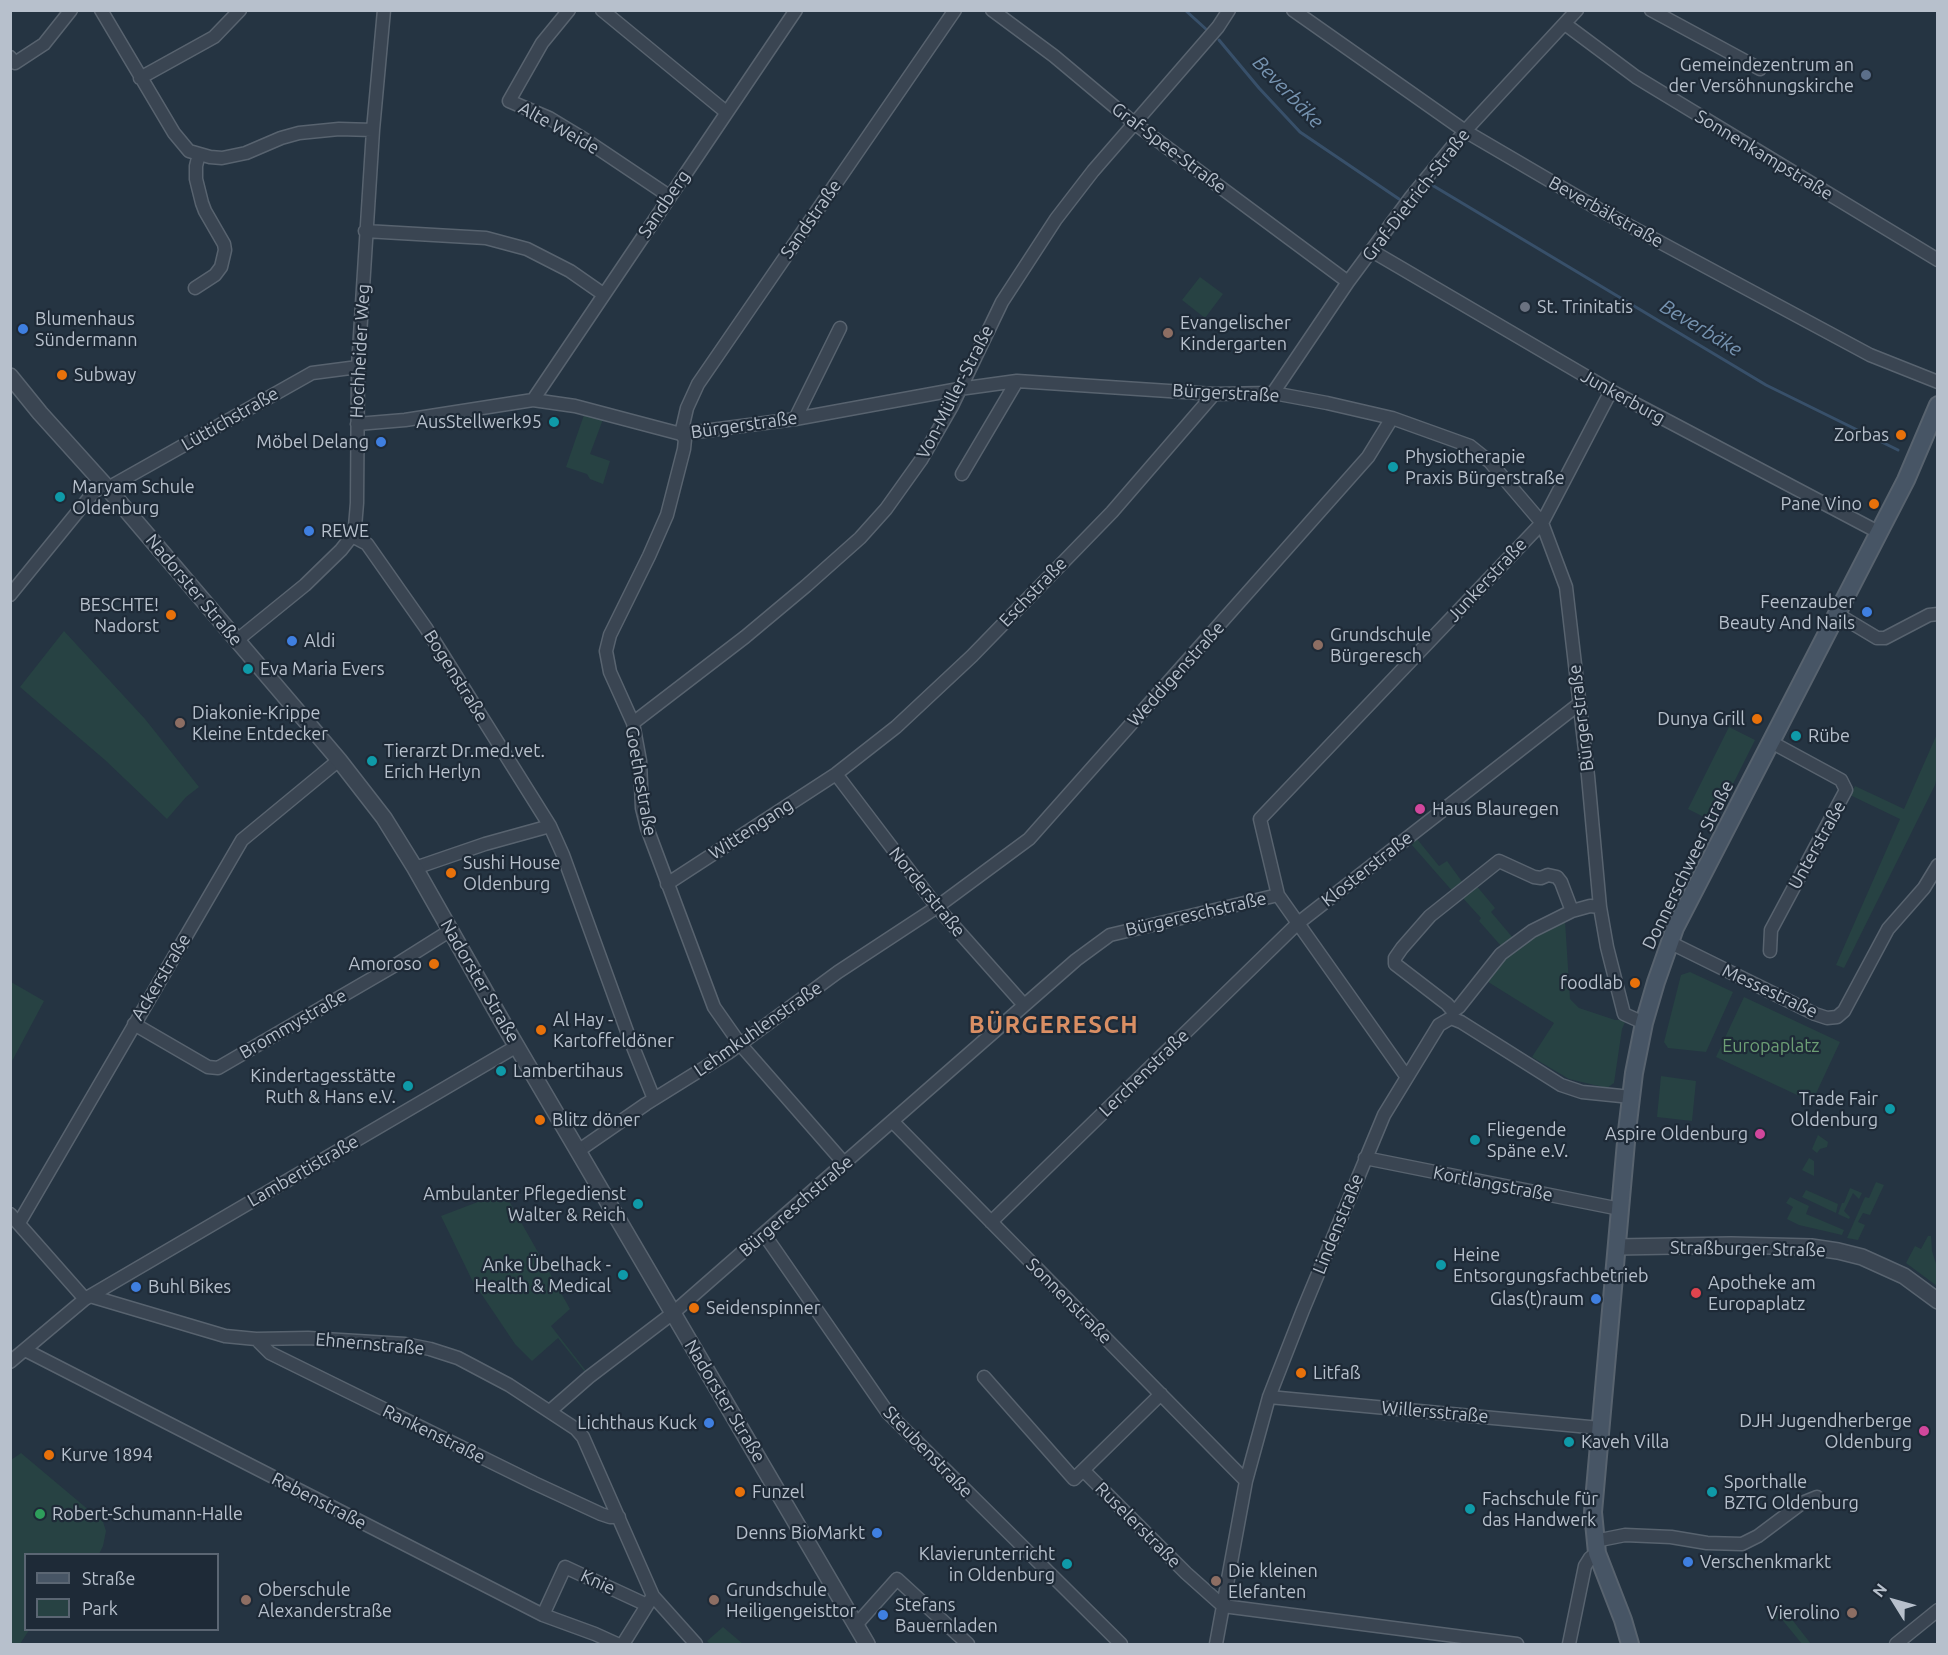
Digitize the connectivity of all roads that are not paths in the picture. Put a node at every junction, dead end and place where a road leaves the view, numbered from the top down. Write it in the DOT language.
graph roads {
  1 [pos="71,10"];
  2 [pos="101,10"];
  3 [pos="240,10"];
  4 [pos="384,10"];
  5 [pos="569,10"];
  6 [pos="602,10"];
  7 [pos="796,10"];
  8 [pos="955,10"];
  9 [pos="993,10"];
  10 [pos="1229,10"];
  11 [pos="1293,10"];
  12 [pos="1577,10"];
  13 [pos="1651,10"];
  14 [pos="1565,24"];
  15 [pos="10,57"];
  16 [pos="1761,69"];
  17 [pos="140,78"];
  18 [pos="726,112"];
  19 [pos="1134,123"];
  20 [pos="373,130"];
  21 [pos="1465,131"];
  22 [pos="199,154"];
  23 [pos="669,196"];
  24 [pos="365,231"];
  25 [pos="1372,250"];
  26 [pos="1938,260"];
  27 [pos="1348,282"];
  28 [pos="195,288"];
  29 [pos="603,294"];
  30 [pos="840,328"];
  31 [pos="358,367"];
  32 [pos="10,376"];
  33 [pos="1017,381"];
  34 [pos="1938,382"];
  35 [pos="959,389"];
  36 [pos="1611,391"];
  37 [pos="1273,393"];
  38 [pos="1214,394"];
  39 [pos="533,400"];
  40 [pos="1938,405"];
  41 [pos="1392,418"];
  42 [pos="795,419"];
  43 [pos="357,424"];
  44 [pos="681,434"];
  45 [pos="962,474"];
  46 [pos="106,486"];
  47 [pos="1542,523"];
  48 [pos="1880,533"];
  49 [pos="352,536"];
  50 [pos="10,595"];
  51 [pos="1837,614"];
  52 [pos="1938,614"];
  53 [pos="236,641"];
  54 [pos="1579,704"];
  55 [pos="633,723"];
  56 [pos="1771,742"];
  57 [pos="339,760"];
  58 [pos="836,774"];
  59 [pos="550,826"];
  60 [pos="1938,865"];
  61 [pos="415,868"];
  62 [pos="667,884"];
  63 [pos="1278,895"];
  64 [pos="937,907"];
  65 [pos="1600,907"];
  66 [pos="1572,911"];
  67 [pos="1297,924"];
  68 [pos="451,930"];
  69 [pos="1669,942"];
  70 [pos="1770,951"];
  71 [pos="1024,1005"];
  72 [pos="1452,1014"];
  73 [pos="1644,1023"];
  74 [pos="134,1024"];
  75 [pos="740,1044"];
  76 [pos="517,1046"];
  77 [pos="1406,1076"];
  78 [pos="1631,1097"];
  79 [pos="654,1100"];
  80 [pos="892,1121"];
  81 [pos="579,1151"];
  82 [pos="1365,1158"];
  83 [pos="844,1163"];
  84 [pos="1620,1209"];
  85 [pos="15,1219"];
  86 [pos="991,1222"];
  87 [pos="764,1234"];
  88 [pos="1617,1247"];
  89 [pos="87,1297"];
  90 [pos="1938,1301"];
  91 [pos="673,1312"];
  92 [pos="256,1339"];
  93 [pos="25,1350"];
  94 [pos="10,1362"];
  95 [pos="984,1377"];
  96 [pos="1161,1394"];
  97 [pos="1269,1397"];
  98 [pos="550,1411"];
  99 [pos="1600,1428"];
  100 [pos="1084,1471"];
  101 [pos="1246,1481"];
  102 [pos="1816,1497"];
  103 [pos="619,1517"];
  104 [pos="1596,1547"];
  105 [pos="650,1600"];
  106 [pos="1223,1606"];
  107 [pos="1938,1610"];
  108 [pos="543,1615"];
  109 [pos="856,1625"];
  110 [pos="617,1644"];
  111 [pos="623,1644"];
  112 [pos="696,1644"];
  113 [pos="867,1644"];
  114 [pos="968,1644"];
  115 [pos="1121,1644"];
  116 [pos="1216,1644"];
  117 [pos="1517,1644"];
  118 [pos="1569,1644"];
  119 [pos="1630,1644"];
  120 [pos="1896,1644"];
  1 -- 15 [label="street"];
  2 -- 17 [label="street"];
  3 -- 17 [label="street"];
  4 -- 20 [label="street, Hochheider Weg"];
  5 -- 23 [label="street, Alte Weide"];
  6 -- 18 [label="street"];
  7 -- 18 [label="street, Sandberg"];
  8 -- 44 [label="street, Sandstraße"];
  9 -- 19 [label="street, Graf-Spee-Straße"];
  10 -- 19 [label="street, Von-Müller-Straße"];
  11 -- 21 [label="street, Beverbäkstraße"];
  12 -- 14 [label="street, Graf-Dietrich-Straße"];
  13 -- 16 [label="street"];
  14 -- 21 [label="street, Graf-Dietrich-Straße"];
  14 -- 26 [label="street, Sonnenkampstraße"];
  17 -- 22 [label="street"];
  18 -- 23 [label="street, Sandberg"];
  19 -- 27 [label="street, Graf-Spee-Straße"];
  19 -- 35 [label="street, Von-Müller-Straße"];
  20 -- 22 [label="street"];
  20 -- 24 [label="street, Hochheider Weg"];
  21 -- 25 [label="street, Graf-Dietrich-Straße"];
  21 -- 34 [label="street, Beverbäkstraße"];
  22 -- 28 [label="street"];
  23 -- 29 [label="street, Sandberg"];
  24 -- 29 [label="street"];
  24 -- 31 [label="street, Hochheider Weg"];
  25 -- 27 [label="street, Graf-Dietrich-Straße"];
  25 -- 36 [label="street, Junkerburg"];
  27 -- 37 [label="street, Graf-Dietrich-Straße"];
  29 -- 39 [label="street, Sandberg"];
  30 -- 42 [label="street"];
  31 -- 43 [label="street, Hochheider Weg"];
  31 -- 46 [label="street, Lüttichstraße"];
  32 -- 46 [label="street, Nadorster Straße"];
  33 -- 35 [label="street, Bürgerstraße"];
  33 -- 38 [label="street, Bürgerstraße"];
  33 -- 45 [label="street"];
  35 -- 42 [label="street, Bürgerstraße"];
  35 -- 55 [label="street, Von-Müller-Straße"];
  36 -- 47 [label="street, Junkerstraße"];
  36 -- 48 [label="street, Junkerburg"];
  37 -- 38 [label="street, Bürgerstraße"];
  37 -- 41 [label="street, Bürgerstraße"];
  38 -- 58 [label="street, Eschstraße"];
  39 -- 43 [label="street, Bürgerstraße"];
  39 -- 44 [label="street, Bürgerstraße"];
  40 -- 48 [label="main road, Donnerschweer Straße"];
  41 -- 47 [label="street, Bürgerstraße"];
  41 -- 64 [label="street, Weddigenstraße"];
  42 -- 44 [label="street, Bürgerstraße"];
  43 -- 49 [label="street, Hochheider Weg"];
  44 -- 55 [label="street, Goethestraße"];
  46 -- 50 [label="street, Lüttichstraße"];
  46 -- 53 [label="street, Nadorster Straße"];
  47 -- 54 [label="street, Bürgerstraße"];
  47 -- 63 [label="street, Junkerstraße"];
  48 -- 51 [label="main road, Donnerschweer Straße"];
  49 -- 53 [label="street"];
  49 -- 59 [label="street, Bogenstraße"];
  51 -- 52 [label="street"];
  51 -- 56 [label="main road, Donnerschweer Straße"];
  53 -- 57 [label="street, Nadorster Straße"];
  54 -- 65 [label="street, Bürgerstraße"];
  54 -- 67 [label="street, Klosterstraße"];
  55 -- 62 [label="street, Goethestraße"];
  56 -- 69 [label="main road, Donnerschweer Straße"];
  56 -- 70 [label="street, Unterstraße"];
  57 -- 61 [label="street, Nadorster Straße"];
  57 -- 74 [label="street, Ackerstraße"];
  58 -- 62 [label="street, Wittengang"];
  58 -- 64 [label="street, Norderstraße"];
  59 -- 61 [label="street"];
  59 -- 79 [label="street, Bogenstraße"];
  60 -- 69 [label="street, Messestraße"];
  61 -- 68 [label="street, Nadorster Straße"];
  62 -- 75 [label="street, Goethestraße"];
  63 -- 67 [label="street, Bürgereschstraße"];
  63 -- 71 [label="street, Bürgereschstraße"];
  64 -- 71 [label="street, Norderstraße"];
  64 -- 75 [label="street, Lehmkuhlenstraße"];
  65 -- 66 [label="street, Lindenstraße"];
  65 -- 73 [label="street, Bürgerstraße"];
  66 -- 72 [label="street, Lindenstraße"];
  66 -- 72 [label="street"];
  67 -- 77 [label="street, Bürgereschstraße"];
  67 -- 86 [label="street, Lerchenstraße"];
  68 -- 74 [label="street, Brommystraße"];
  68 -- 76 [label="street, Nadorster Straße"];
  69 -- 73 [label="main road, Donnerschweer Straße"];
  71 -- 80 [label="street, Bürgereschstraße"];
  72 -- 77 [label="street, Lindenstraße"];
  72 -- 78 [label="street"];
  73 -- 78 [label="main road, Donnerschweer Straße"];
  74 -- 85 [label="street, Ackerstraße"];
  75 -- 79 [label="street, Lehmkuhlenstraße"];
  75 -- 83 [label="street, Goethestraße"];
  76 -- 81 [label="street, Nadorster Straße"];
  76 -- 89 [label="street, Lambertistraße"];
  77 -- 82 [label="street, Lindenstraße"];
  78 -- 84 [label="main road, Donnerschweer Straße"];
  79 -- 81 [label="street, Lehmkuhlenstraße"];
  80 -- 83 [label="street, Bürgereschstraße"];
  80 -- 86 [label="street, Sonnenstraße"];
  81 -- 91 [label="street, Nadorster Straße"];
  82 -- 84 [label="street, Kortlangstraße"];
  82 -- 97 [label="street, Lindenstraße"];
  83 -- 87 [label="street, Bürgereschstraße"];
  84 -- 88 [label="main road, Donnerschweer Straße"];
  85 -- 89 [label="street"];
  86 -- 96 [label="street, Sonnenstraße"];
  87 -- 91 [label="street, Bürgereschstraße"];
  87 -- 115 [label="street, Steubenstraße"];
  88 -- 90 [label="street, Straßburger Straße"];
  88 -- 99 [label="main road, Donnerschweer Straße"];
  89 -- 92 [label="street, Ehnernstraße"];
  89 -- 93 [label="street, Lambertistraße"];
  91 -- 98 [label="street, Bürgereschstraße"];
  91 -- 109 [label="street, Nadorster Straße"];
  92 -- 98 [label="street, Ehnernstraße"];
  92 -- 103 [label="street, Rankenstraße"];
  93 -- 94 [label="street, Lambertistraße"];
  93 -- 108 [label="street, Rebenstraße"];
  95 -- 100 [label="street, Ruselerstraße"];
  96 -- 100 [label="street"];
  96 -- 101 [label="street, Sonnenstraße"];
  97 -- 99 [label="street, Willersstraße"];
  97 -- 101 [label="street, Lindenstraße"];
  98 -- 103 [label="street, Ehnernstraße"];
  99 -- 104 [label="main road, Donnerschweer Straße"];
  100 -- 106 [label="street, Ruselerstraße"];
  101 -- 106 [label="street, Lindenstraße"];
  102 -- 104 [label="street"];
  103 -- 105 [label="street, Ehnernstraße"];
  104 -- 118 [label="street"];
  104 -- 119 [label="main road, Donnerschweer Straße"];
  105 -- 108 [label="street, Knie"];
  105 -- 111 [label="street"];
  105 -- 112 [label="street, Ehnernstraße"];
  106 -- 116 [label="street, Lindenstraße"];
  106 -- 117 [label="street"];
  107 -- 120 [label="street"];
  108 -- 110 [label="street, Rebenstraße"];
  109 -- 113 [label="street, Nadorster Straße"];
  109 -- 114 [label="street"];
}
